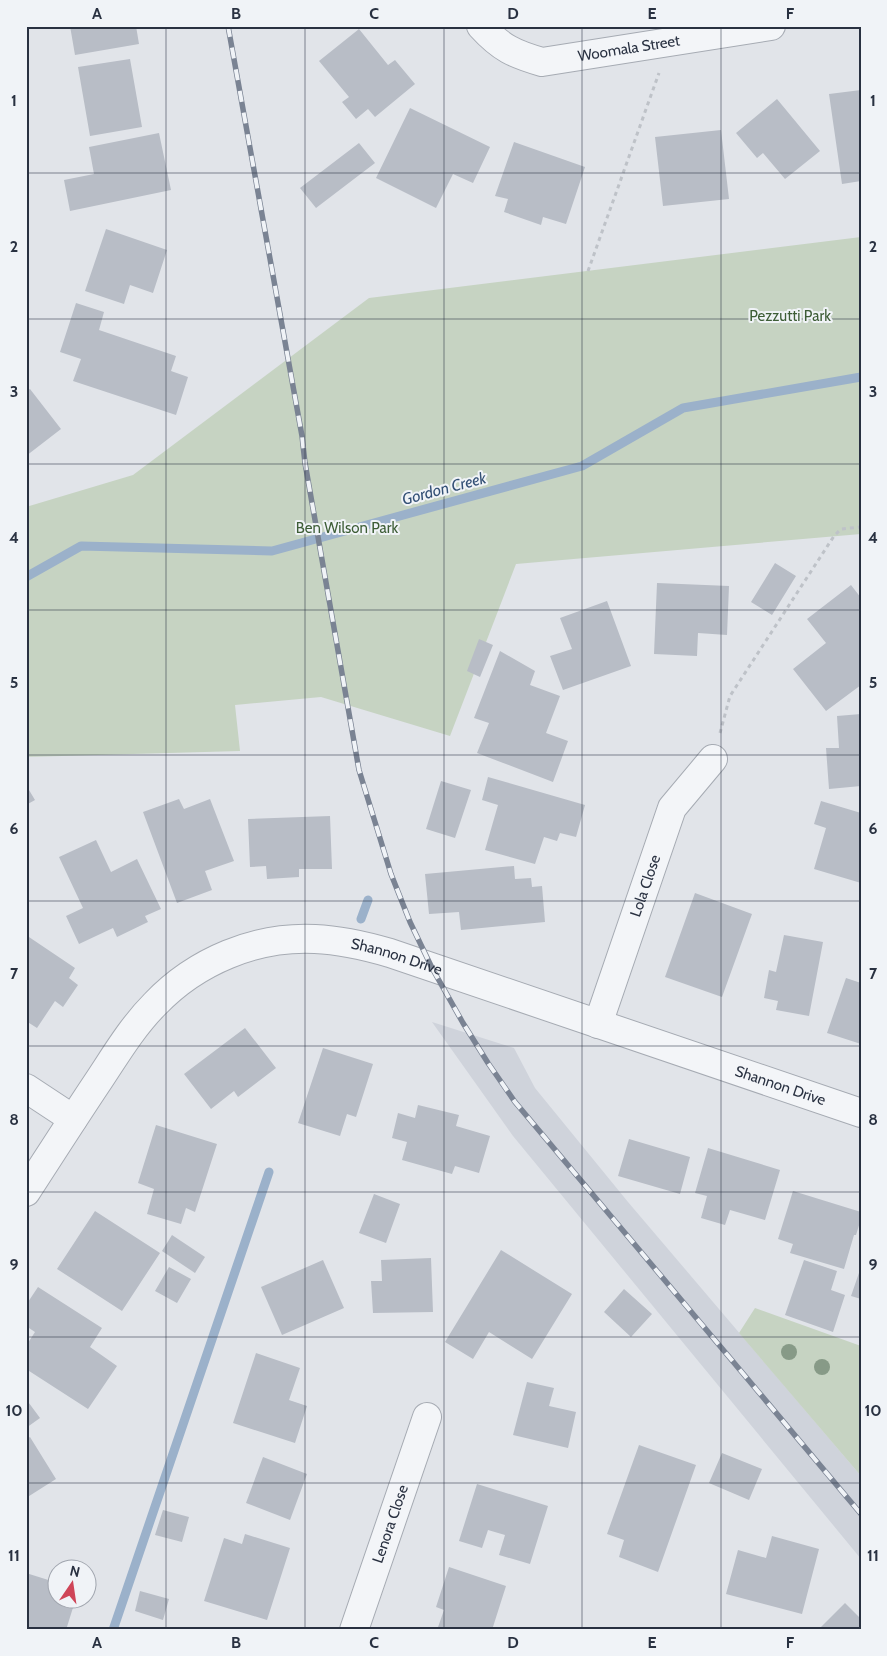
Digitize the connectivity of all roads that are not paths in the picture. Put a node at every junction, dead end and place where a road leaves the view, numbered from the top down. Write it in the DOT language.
graph roads {
  1 [pos="772,26"];
  2 [pos="486,32"];
  3 [pos="713,759"];
  4 [pos="598,1024"];
  5 [pos="26,1088"];
  6 [pos="861,1113"];
  7 [pos="73,1119"];
  8 [pos="26,1192"];
  9 [pos="427,1417"];
  10 [pos="354,1630"];
  1 -- 2 [label="street, Woomala Street"];
  3 -- 4 [label="street, Lola Close"];
  4 -- 6 [label="street, Shannon Drive"];
  4 -- 7 [label="street, Shannon Drive"];
  5 -- 7 [label="street"];
  7 -- 8 [label="street, Shannon Drive"];
  9 -- 10 [label="street, Lenora Close"];
}
